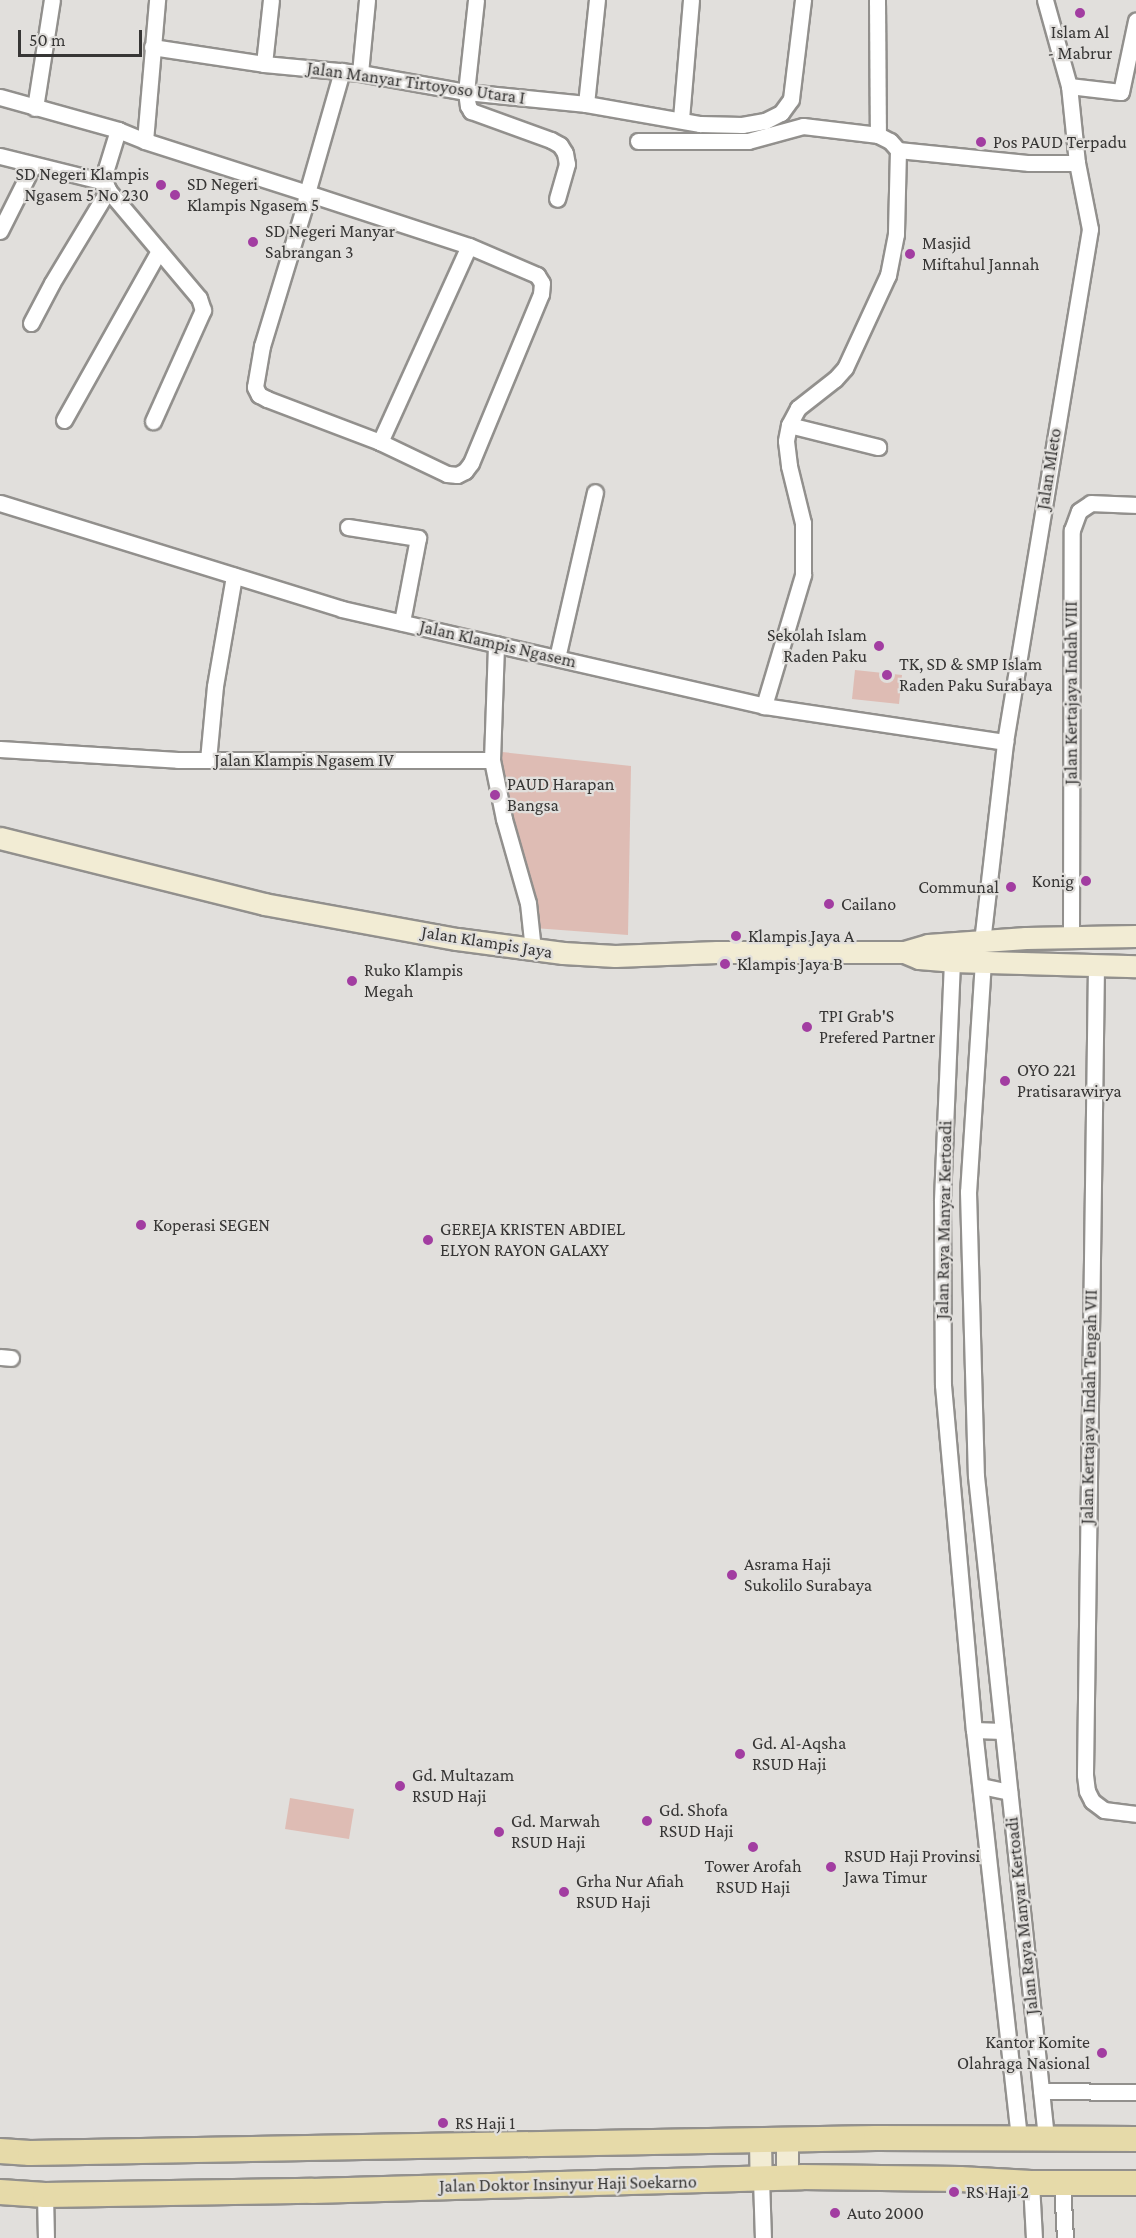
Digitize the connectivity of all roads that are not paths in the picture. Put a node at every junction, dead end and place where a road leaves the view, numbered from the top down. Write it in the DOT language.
graph roads {
  1 [pos="52,0"];
  2 [pos="157,0"];
  3 [pos="271,0"];
  4 [pos="367,0"];
  5 [pos="476,0"];
  6 [pos="597,0"];
  7 [pos="691,0"];
  8 [pos="803,0"];
  9 [pos="877,0"];
  10 [pos="1044,0"];
  11 [pos="1136,21"];
  12 [pos="152,46"];
  13 [pos="264,64"];
  14 [pos="342,71"];
  15 [pos="360,73"];
  16 [pos="1069,86"];
  17 [pos="466,92"];
  18 [pos="0,97"];
  19 [pos="586,104"];
  20 [pos="35,108"];
  21 [pos="681,119"];
  22 [pos="114,129"];
  23 [pos="878,135"];
  24 [pos="145,141"];
  25 [pos="638,141"];
  26 [pos="898,150"];
  27 [pos="0,156"];
  28 [pos="1077,163"];
  29 [pos="33,165"];
  30 [pos="106,186"];
  31 [pos="307,193"];
  32 [pos="557,199"];
  33 [pos="0,231"];
  34 [pos="469,246"];
  35 [pos="159,251"];
  36 [pos="31,322"];
  37 [pos="64,420"];
  38 [pos="153,421"];
  39 [pos="789,425"];
  40 [pos="380,441"];
  41 [pos="878,447"];
  42 [pos="595,492"];
  43 [pos="0,503"];
  44 [pos="1136,505"];
  45 [pos="348,527"];
  46 [pos="234,576"];
  47 [pos="402,622"];
  48 [pos="496,644"];
  49 [pos="557,658"];
  50 [pos="764,706"];
  51 [pos="1005,742"];
  52 [pos="0,749"];
  53 [pos="208,760"];
  54 [pos="492,760"];
  55 [pos="0,838"];
  56 [pos="1071,936"];
  57 [pos="1136,936"];
  58 [pos="1026,938"];
  59 [pos="533,950"];
  60 [pos="970,953"];
  61 [pos="1025,962"];
  62 [pos="1096,965"];
  63 [pos="1136,966"];
  64 [pos="964,1477"];
  65 [pos="990,1730"];
  66 [pos="995,1789"];
  67 [pos="1136,1814"];
  68 [pos="1041,2091"];
  69 [pos="1136,2092"];
  70 [pos="1033,2138"];
  71 [pos="787,2139"];
  72 [pos="1136,2139"];
  73 [pos="760,2140"];
  74 [pos="0,2151"];
  75 [pos="787,2178"];
  76 [pos="761,2179"];
  77 [pos="1046,2183"];
  78 [pos="1136,2183"];
  79 [pos="0,2192"];
  80 [pos="45,2194"];
  81 [pos="46,2238"];
  82 [pos="763,2238"];
  83 [pos="1034,2238"];
  84 [pos="1065,2238"];
  1 -- 20 [label="street"];
  2 -- 12 [label="street"];
  3 -- 13 [label="street"];
  4 -- 15 [label="street"];
  5 -- 17 [label="street"];
  6 -- 19 [label="street"];
  7 -- 21 [label="street"];
  8 -- 21 [label="street, Jalan Manyar Tirtoyoso Utara I"];
  9 -- 23 [label="street"];
  10 -- 16 [label="street, Jalan Mleto"];
  11 -- 16 [label="street"];
  12 -- 13 [label="street, Jalan Manyar Tirtoyoso Utara I"];
  12 -- 24 [label="street"];
  13 -- 14 [label="street, Jalan Manyar Tirtoyoso Utara I"];
  14 -- 15 [label="street, Jalan Manyar Tirtoyoso Utara I"];
  14 -- 31 [label="street"];
  15 -- 17 [label="street, Jalan Manyar Tirtoyoso Utara I"];
  16 -- 28 [label="street, Jalan Mleto"];
  17 -- 19 [label="street, Jalan Manyar Tirtoyoso Utara I"];
  17 -- 32 [label="street"];
  18 -- 20 [label="street"];
  19 -- 21 [label="street, Jalan Manyar Tirtoyoso Utara I"];
  20 -- 22 [label="street"];
  22 -- 24 [label="street"];
  22 -- 30 [label="street"];
  23 -- 25 [label="street"];
  23 -- 26 [label="street"];
  24 -- 31 [label="street"];
  26 -- 28 [label="street"];
  26 -- 39 [label="street"];
  27 -- 29 [label="street"];
  28 -- 51 [label="street, Jalan Mleto"];
  29 -- 30 [label="street"];
  29 -- 33 [label="street"];
  30 -- 35 [label="street"];
  30 -- 36 [label="street"];
  31 -- 34 [label="street"];
  31 -- 40 [label="street"];
  34 -- 40 [label="street"];
  34 -- 40 [label="street"];
  35 -- 37 [label="street"];
  35 -- 38 [label="street"];
  39 -- 41 [label="street"];
  39 -- 50 [label="street"];
  42 -- 49 [label="street"];
  43 -- 46 [label="street, Jalan Klampis Ngasem"];
  44 -- 56 [label="street, Jalan Kertajaya Indah VIII"];
  45 -- 47 [label="street"];
  46 -- 47 [label="street, Jalan Klampis Ngasem"];
  46 -- 53 [label="street"];
  47 -- 48 [label="street, Jalan Klampis Ngasem"];
  48 -- 49 [label="street, Jalan Klampis Ngasem"];
  48 -- 54 [label="street"];
  49 -- 50 [label="street, Jalan Klampis Ngasem"];
  50 -- 51 [label="street, Jalan Klampis Ngasem"];
  51 -- 60 [label="street, Jalan Mleto"];
  52 -- 53 [label="street, Jalan Klampis Ngasem IV"];
  53 -- 54 [label="street, Jalan Klampis Ngasem IV"];
  54 -- 59 [label="street"];
  55 -- 59 [label="main road, Jalan Klampis Jaya"];
  56 -- 57 [label="main road"];
  56 -- 58 [label="main road"];
  58 -- 60 [label="main road"];
  58 -- 61 [label="main road"];
  59 -- 60 [label="main road, Jalan Klampis Jaya"];
  60 -- 61 [label="main road"];
  60 -- 64 [label="street, Jalan Raya Manyar Kertoadi"];
  60 -- 64 [label="street, Jalan Raya Manyar Kertoadi"];
  61 -- 62 [label="main road"];
  62 -- 63 [label="main road"];
  62 -- 67 [label="street, Jalan Kertajaya Indah Tengah VII"];
  64 -- 65 [label="street, Jalan Raya Manyar Kertoadi"];
  64 -- 65 [label="street, Jalan Raya Manyar Kertoadi"];
  65 -- 66 [label="street, Jalan Raya Manyar Kertoadi"];
  65 -- 66 [label="street, Jalan Raya Manyar Kertoadi"];
  66 -- 68 [label="street, Jalan Raya Manyar Kertoadi"];
  66 -- 70 [label="street, Jalan Raya Manyar Kertoadi"];
  68 -- 69 [label="street"];
  68 -- 70 [label="street, Jalan Raya Manyar Kertoadi"];
  70 -- 71 [label="main road"];
  70 -- 72 [label="main road"];
  71 -- 73 [label="main road"];
  71 -- 75 [label="main road"];
  73 -- 74 [label="main road"];
  73 -- 76 [label="main road"];
  75 -- 76 [label="main road, Jalan Doktor Insinyur Haji Soekarno"];
  75 -- 77 [label="main road, Jalan Doktor Insinyur Haji Soekarno"];
  76 -- 80 [label="main road, Jalan Doktor Insinyur Haji Soekarno"];
  76 -- 82 [label="street"];
  77 -- 78 [label="main road, Jalan Doktor Insinyur Haji Soekarno"];
  77 -- 83 [label="street"];
  77 -- 84 [label="street"];
  79 -- 80 [label="main road, Jalan Doktor Insinyur Haji Soekarno"];
  80 -- 81 [label="street"];
}
